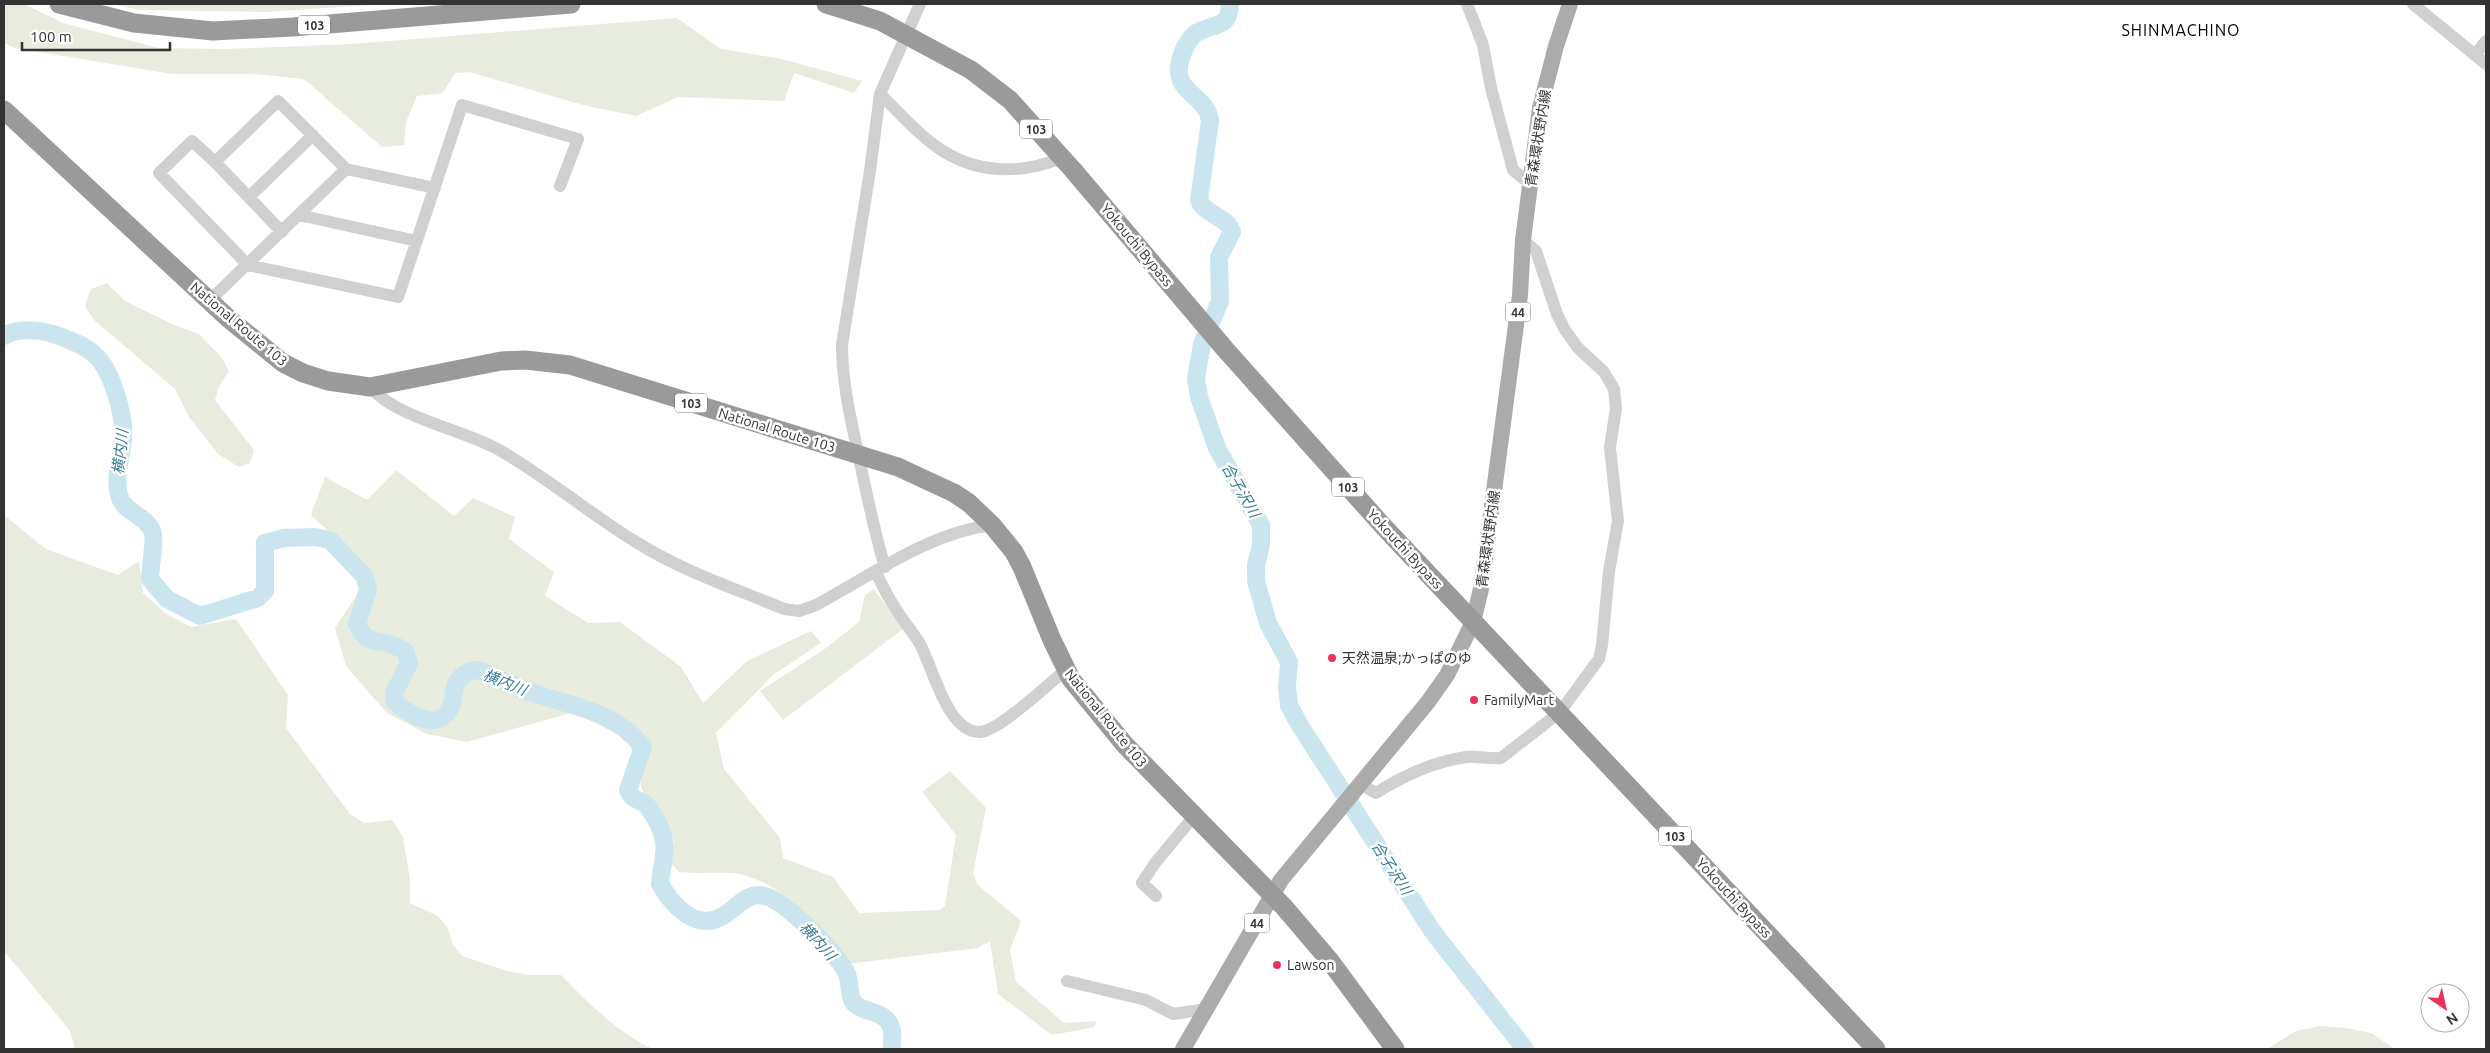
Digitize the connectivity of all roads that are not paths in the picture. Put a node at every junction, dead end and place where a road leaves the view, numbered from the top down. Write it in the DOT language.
graph roads {
  1 [pos="59,4"];
  2 [pos="571,4"];
  3 [pos="826,4"];
  4 [pos="920,4"];
  5 [pos="1467,4"];
  6 [pos="1570,4"];
  7 [pos="2413,4"];
  8 [pos="906,37"];
  9 [pos="2486,41"];
  10 [pos="2475,55"];
  11 [pos="2486,64"];
  12 [pos="880,94"];
  13 [pos="4,110"];
  14 [pos="313,136"];
  15 [pos="1062,158"];
  16 [pos="215,162"];
  17 [pos="346,169"];
  18 [pos="1530,183"];
  19 [pos="560,186"];
  20 [pos="435,188"];
  21 [pos="249,197"];
  22 [pos="299,215"];
  23 [pos="282,232"];
  24 [pos="1523,240"];
  25 [pos="417,241"];
  26 [pos="248,264"];
  27 [pos="209,301"];
  28 [pos="370,387"];
  29 [pos="858,455"];
  30 [pos="992,525"];
  31 [pos="880,570"];
  32 [pos="1473,622"];
  33 [pos="1066,670"];
  34 [pos="1560,712"];
  35 [pos="1358,786"];
  36 [pos="1195,815"];
  37 [pos="1272,895"];
  38 [pos="1156,896"];
  39 [pos="1067,981"];
  40 [pos="1206,1009"];
  41 [pos="1182,1049"];
  42 [pos="1395,1049"];
  43 [pos="1876,1049"];
  1 -- 2 [label="highway, 103"];
  3 -- 8 [label="highway, Yokouchi Bypass / 103"];
  4 -- 8 [label="street"];
  5 -- 18 [label="street"];
  6 -- 18 [label="main road, 青森環状野内線 / 44"];
  7 -- 10 [label="street"];
  8 -- 12 [label="street"];
  8 -- 15 [label="highway, Yokouchi Bypass / 103"];
  9 -- 10 [label="street"];
  10 -- 11 [label="street"];
  12 -- 15 [label="street"];
  12 -- 29 [label="street"];
  13 -- 27 [label="highway, National Route 103 / 103"];
  14 -- 16 [label="street"];
  14 -- 17 [label="street"];
  14 -- 21 [label="street"];
  15 -- 32 [label="highway, Yokouchi Bypass / 103"];
  16 -- 21 [label="street"];
  16 -- 26 [label="street"];
  17 -- 20 [label="street"];
  17 -- 22 [label="street"];
  18 -- 24 [label="main road, 青森環状野内線 / 44"];
  19 -- 20 [label="street"];
  20 -- 25 [label="street"];
  21 -- 23 [label="street"];
  22 -- 23 [label="street"];
  22 -- 25 [label="street"];
  23 -- 26 [label="street"];
  24 -- 32 [label="main road, 青森環状野内線 / 44"];
  24 -- 34 [label="street"];
  25 -- 26 [label="street"];
  26 -- 27 [label="street"];
  27 -- 28 [label="highway, National Route 103 / 103"];
  28 -- 29 [label="highway, National Route 103 / 103"];
  28 -- 31 [label="street"];
  29 -- 30 [label="highway, National Route 103 / 103"];
  29 -- 31 [label="street"];
  30 -- 31 [label="street"];
  30 -- 33 [label="highway, National Route 103 / 103"];
  31 -- 33 [label="street"];
  32 -- 34 [label="highway, Yokouchi Bypass / 103"];
  32 -- 35 [label="main road, 青森環状野内線 / 44"];
  33 -- 36 [label="highway, National Route 103 / 103"];
  34 -- 35 [label="street"];
  34 -- 43 [label="highway, Yokouchi Bypass / 103"];
  35 -- 37 [label="main road, 青森環状野内線 / 44"];
  36 -- 37 [label="highway, National Route 103 / 103"];
  36 -- 38 [label="street"];
  37 -- 40 [label="main road, 青森環状野内線 / 44"];
  37 -- 42 [label="highway, 103"];
  39 -- 40 [label="street"];
  40 -- 41 [label="main road, 青森環状野内線 / 44"];
}
